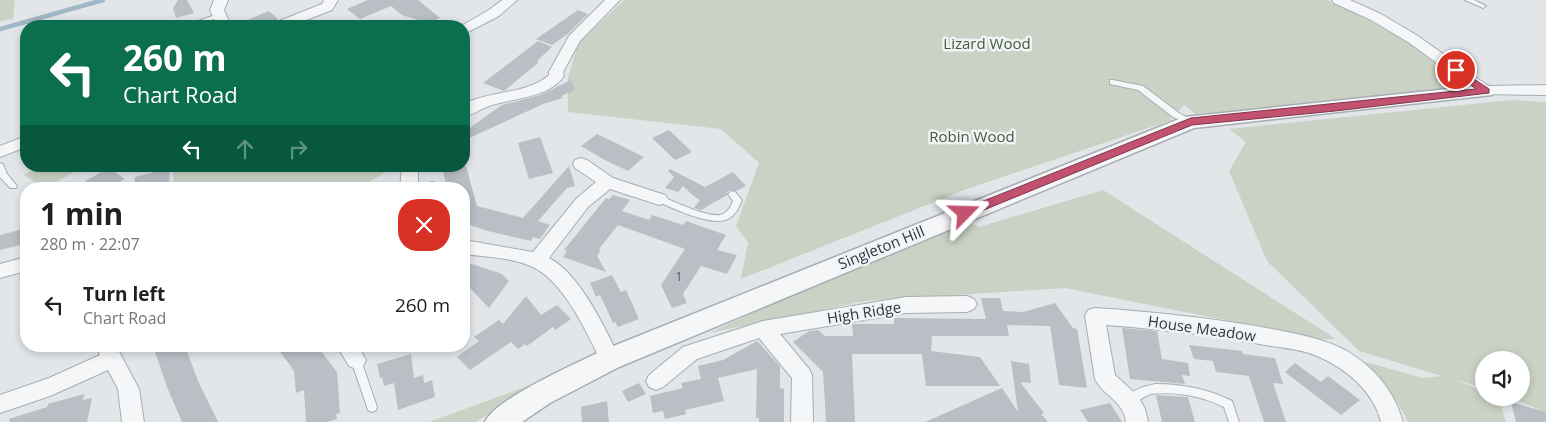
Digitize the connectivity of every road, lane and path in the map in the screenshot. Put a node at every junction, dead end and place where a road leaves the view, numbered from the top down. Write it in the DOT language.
graph roads {
  1 [pos="221,0"];
  2 [pos="331,0"];
  3 [pos="510,0"];
  4 [pos="613,0"];
  5 [pos="1339,0"];
  6 [pos="1468,0"];
  7 [pos="1483,6"];
  8 [pos="221,20"];
  9 [pos="294,20"];
  10 [pos="470,27"];
  11 [pos="1113,82"];
  12 [pos="1546,90"];
  13 [pos="1485,91"];
  14 [pos="470,109"];
  15 [pos="1191,122"];
  16 [pos="20,144"];
  17 [pos="0,152"];
  18 [pos="581,164"];
  19 [pos="0,166"];
  20 [pos="607,182"];
  21 [pos="13,186"];
  22 [pos="732,194"];
  23 [pos="659,199"];
  24 [pos="470,248"];
  25 [pos="537,260"];
  26 [pos="20,266"];
  27 [pos="0,272"];
  28 [pos="967,304"];
  29 [pos="762,329"];
  30 [pos="109,353"];
  31 [pos="352,353"];
  32 [pos="610,359"];
  33 [pos="656,381"];
  34 [pos="1130,400"];
  35 [pos="0,404"];
  36 [pos="372,407"];
  37 [pos="133,422"];
  38 [pos="499,422"];
  39 [pos="802,422"];
  40 [pos="1137,422"];
  41 [pos="1234,422"];
  42 [pos="1392,422"];
  1 -- 8 [label="street"];
  2 -- 9 [label="street"];
  3 -- 10 [label="street"];
  4 -- 14 [label="street"];
  5 -- 13 [label="street"];
  6 -- 7 [label="lane"];
  11 -- 15 [label="lane"];
  12 -- 13 [label="street"];
  13 -- 15 [label="street, Singleton Hill"];
  15 -- 32 [label="street, Singleton Hill"];
  16 -- 17 [label="street"];
  18 -- 20 [label="street"];
  19 -- 21 [label="lane"];
  20 -- 23 [label="street"];
  20 -- 25 [label="street"];
  22 -- 23 [label="lane"];
  24 -- 25 [label="street"];
  25 -- 32 [label="street"];
  26 -- 27 [label="street"];
  28 -- 29 [label="street, High Ridge"];
  29 -- 33 [label="street, High Ridge"];
  29 -- 39 [label="street"];
  30 -- 35 [label="street"];
  30 -- 37 [label="street"];
  31 -- 36 [label="lane"];
  32 -- 38 [label="street, Singleton Hill"];
  34 -- 40 [label="street"];
  34 -- 41 [label="lane"];
  34 -- 42 [label="street, House Meadow"];
}
